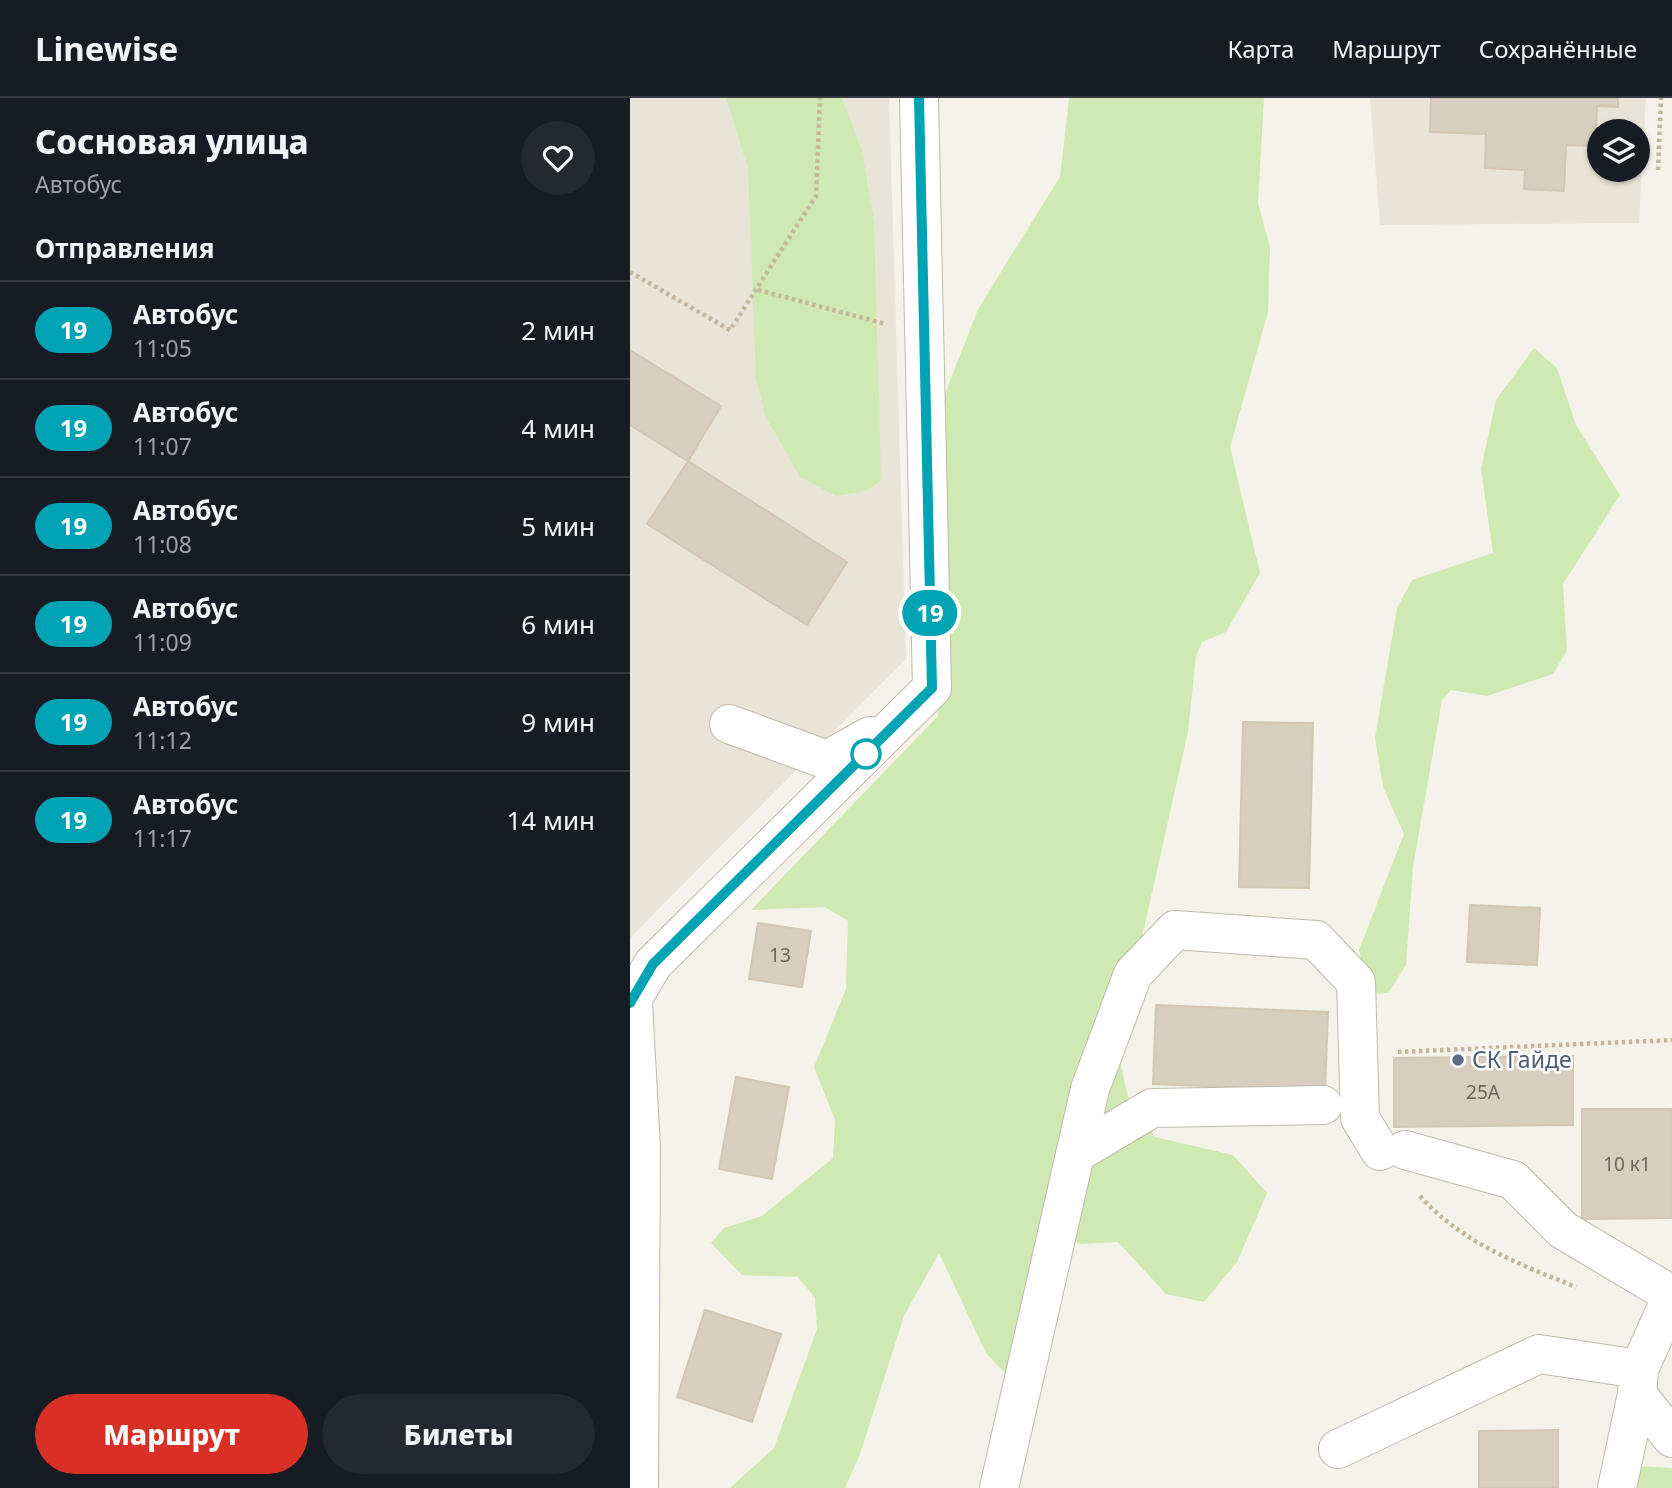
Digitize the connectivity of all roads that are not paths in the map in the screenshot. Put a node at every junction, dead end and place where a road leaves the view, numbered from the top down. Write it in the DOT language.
graph roads {
  1 [pos="919,98"];
  2 [pos="902,718"];
  3 [pos="729,724"];
  4 [pos="631,1003"];
  5 [pos="1323,1105"];
  6 [pos="1075,1154"];
  7 [pos="1672,1295"];
  8 [pos="1638,1381"];
  9 [pos="1672,1438"];
  10 [pos="1338,1449"];
  11 [pos="639,1488"];
  12 [pos="999,1488"];
  13 [pos="1617,1488"];
  1 -- 2 [label="street"];
  2 -- 3 [label="street"];
  2 -- 4 [label="street"];
  4 -- 11 [label="street"];
  5 -- 6 [label="street"];
  6 -- 7 [label="street"];
  6 -- 12 [label="street"];
  7 -- 8 [label="street"];
  8 -- 9 [label="street"];
  8 -- 10 [label="street"];
  8 -- 13 [label="street"];
}
